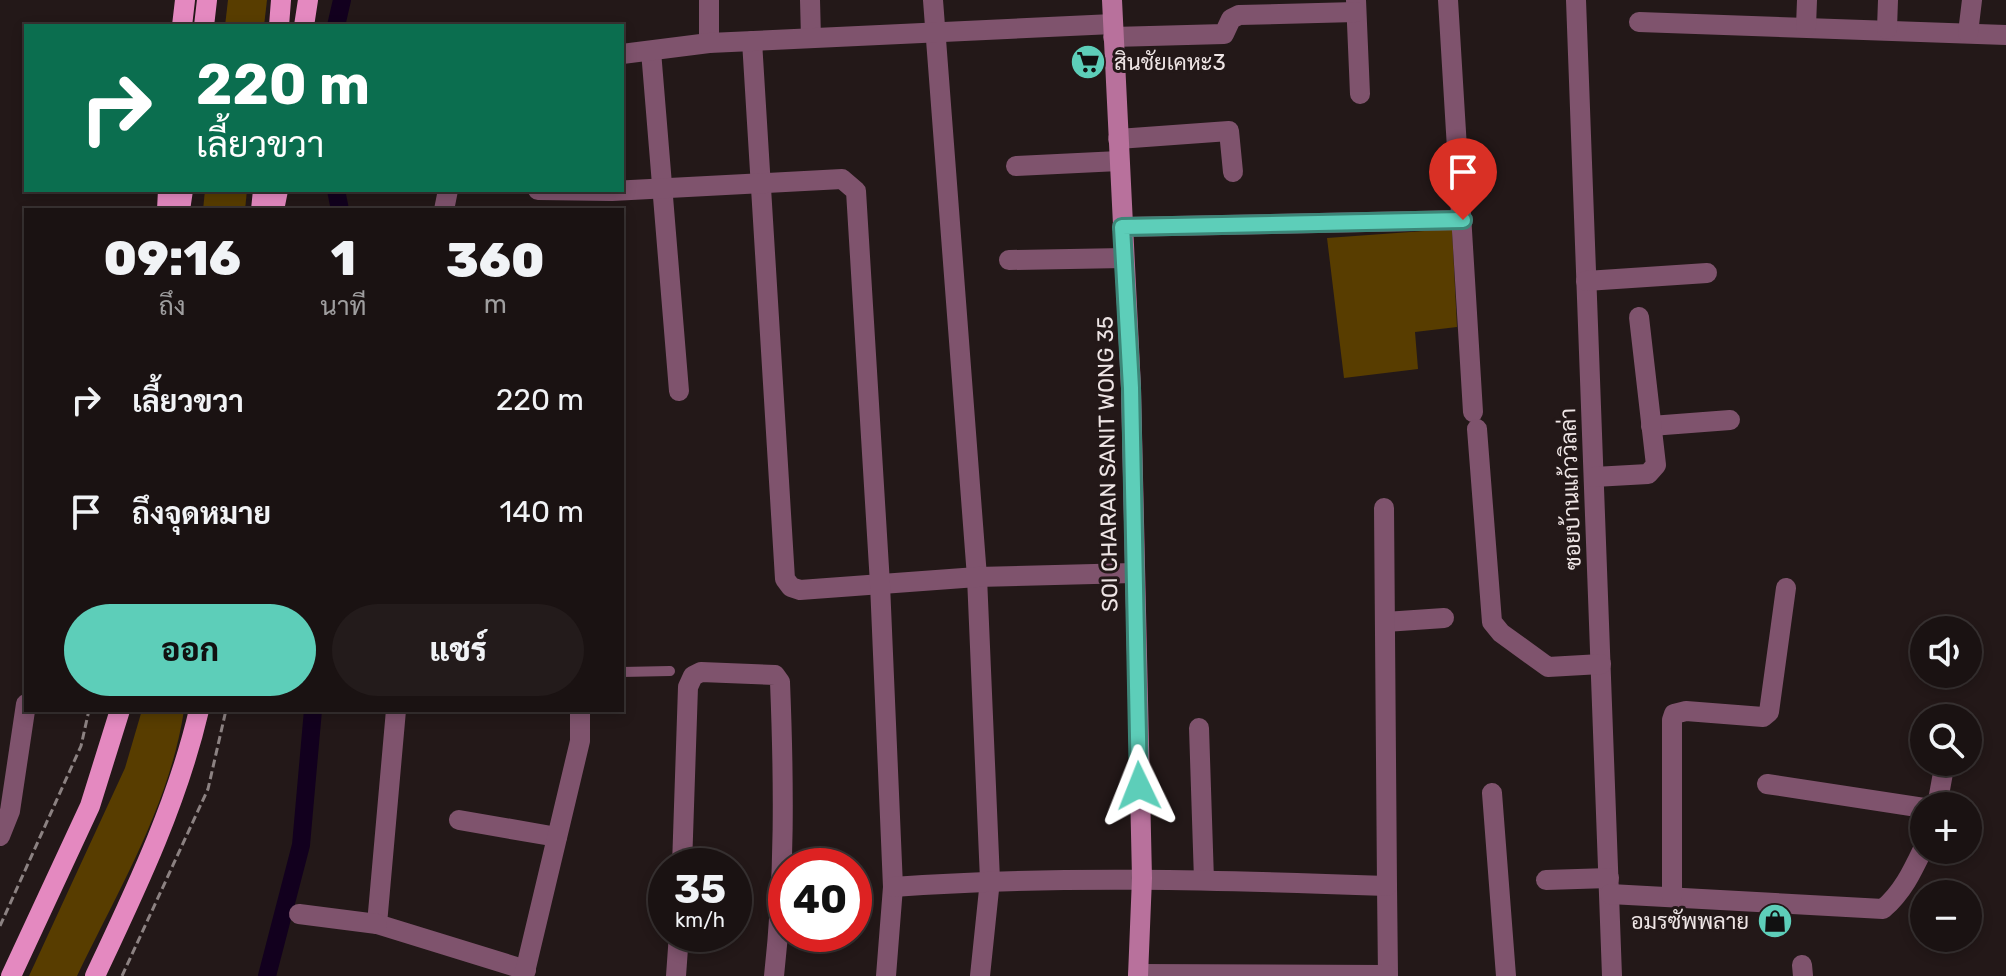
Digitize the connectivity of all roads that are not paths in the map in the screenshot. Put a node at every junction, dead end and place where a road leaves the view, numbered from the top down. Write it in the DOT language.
graph roads {
  1 [pos="185,0"];
  2 [pos="281,0"];
  3 [pos="308,0"];
  4 [pos="709,0"];
  5 [pos="810,0"];
  6 [pos="933,0"];
  7 [pos="1112,0"];
  8 [pos="1448,0"];
  9 [pos="1576,0"];
  10 [pos="1807,0"];
  11 [pos="1888,0"];
  12 [pos="1972,0"];
  13 [pos="1265,6"];
  14 [pos="1356,6"];
  15 [pos="1639,22"];
  16 [pos="182,24"];
  17 [pos="279,24"];
  18 [pos="304,24"];
  19 [pos="1806,27"];
  20 [pos="1887,29"];
  21 [pos="1113,30"];
  22 [pos="935,31"];
  23 [pos="1968,33"];
  24 [pos="2006,35"];
  25 [pos="811,38"];
  26 [pos="752,41"];
  27 [pos="709,43"];
  28 [pos="651,51"];
  29 [pos="624,54"];
  30 [pos="1360,94"];
  31 [pos="1118,139"];
  32 [pos="1119,161"];
  33 [pos="1016,166"];
  34 [pos="1233,172"];
  35 [pos="763,182"];
  36 [pos="665,188"];
  37 [pos="624,191"];
  38 [pos="614,192"];
  39 [pos="551,197"];
  40 [pos="1463,220"];
  41 [pos="1122,227"];
  42 [pos="1124,258"];
  43 [pos="1009,260"];
  44 [pos="1707,273"];
  45 [pos="1586,281"];
  46 [pos="1639,317"];
  47 [pos="679,391"];
  48 [pos="1730,420"];
  49 [pos="1651,426"];
  50 [pos="1594,477"];
  51 [pos="1384,508"];
  52 [pos="1133,573"];
  53 [pos="977,577"];
  54 [pos="880,584"];
  55 [pos="1786,588"];
  56 [pos="1444,618"];
  57 [pos="1385,622"];
  58 [pos="1601,664"];
  59 [pos="670,671"];
  60 [pos="624,672"];
  61 [pos="25,712"];
  62 [pos="119,712"];
  63 [pos="199,712"];
  64 [pos="396,712"];
  65 [pos="580,712"];
  66 [pos="1199,728"];
  67 [pos="1767,784"];
  68 [pos="1492,793"];
  69 [pos="1910,806"];
  70 [pos="459,820"];
  71 [pos="0,836"];
  72 [pos="557,837"];
  73 [pos="683,848"];
  74 [pos="1915,864"];
  75 [pos="1142,878"];
  76 [pos="990,880"];
  77 [pos="1204,880"];
  78 [pos="1546,880"];
  79 [pos="1387,886"];
  80 [pos="1610,886"];
  81 [pos="893,887"];
  82 [pos="1672,897"];
  83 [pos="299,914"];
  84 [pos="377,924"];
  85 [pos="678,952"];
  86 [pos="525,973"];
  87 [pos="1138,975"];
  88 [pos="1204,975"];
  89 [pos="1388,975"];
  90 [pos="11,976"];
  91 [pos="95,976"];
  92 [pos="676,976"];
  93 [pos="774,976"];
  94 [pos="886,976"];
  95 [pos="980,976"];
  96 [pos="1506,976"];
  97 [pos="1612,976"];
  1 -- 16 [label="main road"];
  2 -- 17 [label="main road"];
  3 -- 18 [label="main road"];
  4 -- 27 [label="street"];
  5 -- 25 [label="street"];
  6 -- 22 [label="street"];
  7 -- 21 [label="street, SOI CHARAN SANIT WONG 35"];
  8 -- 40 [label="street"];
  9 -- 45 [label="street, ซอยบ้านแก้ววิลล่า"];
  10 -- 19 [label="street"];
  11 -- 20 [label="street"];
  12 -- 23 [label="street"];
  13 -- 14 [label="street"];
  13 -- 21 [label="street"];
  14 -- 30 [label="street"];
  15 -- 19 [label="street"];
  19 -- 20 [label="street"];
  20 -- 23 [label="street"];
  21 -- 22 [label="street"];
  21 -- 31 [label="street, SOI CHARAN SANIT WONG 35"];
  22 -- 25 [label="street"];
  22 -- 53 [label="street"];
  23 -- 24 [label="street"];
  25 -- 26 [label="street"];
  26 -- 27 [label="street"];
  26 -- 35 [label="street"];
  27 -- 28 [label="street"];
  28 -- 29 [label="street"];
  28 -- 36 [label="street"];
  31 -- 32 [label="street, SOI CHARAN SANIT WONG 35"];
  31 -- 34 [label="street"];
  32 -- 33 [label="street"];
  32 -- 41 [label="street, SOI CHARAN SANIT WONG 35"];
  35 -- 36 [label="street"];
  35 -- 54 [label="street"];
  35 -- 54 [label="street"];
  36 -- 37 [label="street"];
  36 -- 47 [label="street"];
  38 -- 39 [label="street"];
  40 -- 41 [label="street"];
  40 -- 58 [label="street"];
  41 -- 42 [label="street, SOI CHARAN SANIT WONG 35"];
  42 -- 43 [label="street"];
  42 -- 52 [label="street, SOI CHARAN SANIT WONG 35"];
  44 -- 45 [label="street"];
  45 -- 50 [label="street, ซอยบ้านแก้ววิลล่า"];
  46 -- 49 [label="street"];
  48 -- 49 [label="street"];
  49 -- 50 [label="street"];
  50 -- 58 [label="street, ซอยบ้านแก้ววิลล่า"];
  51 -- 57 [label="street"];
  52 -- 53 [label="street"];
  52 -- 75 [label="street, SOI CHARAN SANIT WONG 35"];
  53 -- 54 [label="street"];
  53 -- 76 [label="street"];
  54 -- 81 [label="street"];
  55 -- 82 [label="street"];
  56 -- 57 [label="street"];
  57 -- 79 [label="street"];
  58 -- 80 [label="street, ซอยบ้านแก้ววิลล่า"];
  59 -- 60 [label="lane"];
  61 -- 71 [label="street"];
  62 -- 90 [label="main road"];
  63 -- 91 [label="main road"];
  64 -- 84 [label="street"];
  65 -- 72 [label="street"];
  66 -- 77 [label="street"];
  67 -- 69 [label="street"];
  68 -- 96 [label="street"];
  70 -- 72 [label="street"];
  72 -- 86 [label="street"];
  73 -- 93 [label="street"];
  74 -- 82 [label="street"];
  75 -- 76 [label="street"];
  75 -- 77 [label="street"];
  75 -- 87 [label="street, SOI CHARAN SANIT WONG 35"];
  76 -- 81 [label="street"];
  76 -- 95 [label="street"];
  77 -- 79 [label="street"];
  78 -- 80 [label="street"];
  79 -- 89 [label="street"];
  80 -- 82 [label="street"];
  80 -- 97 [label="street, ซอยบ้านแก้ววิลล่า"];
  81 -- 94 [label="street"];
  83 -- 84 [label="street"];
  84 -- 86 [label="street"];
  85 -- 92 [label="street"];
  87 -- 88 [label="street"];
  88 -- 89 [label="street"];
}
